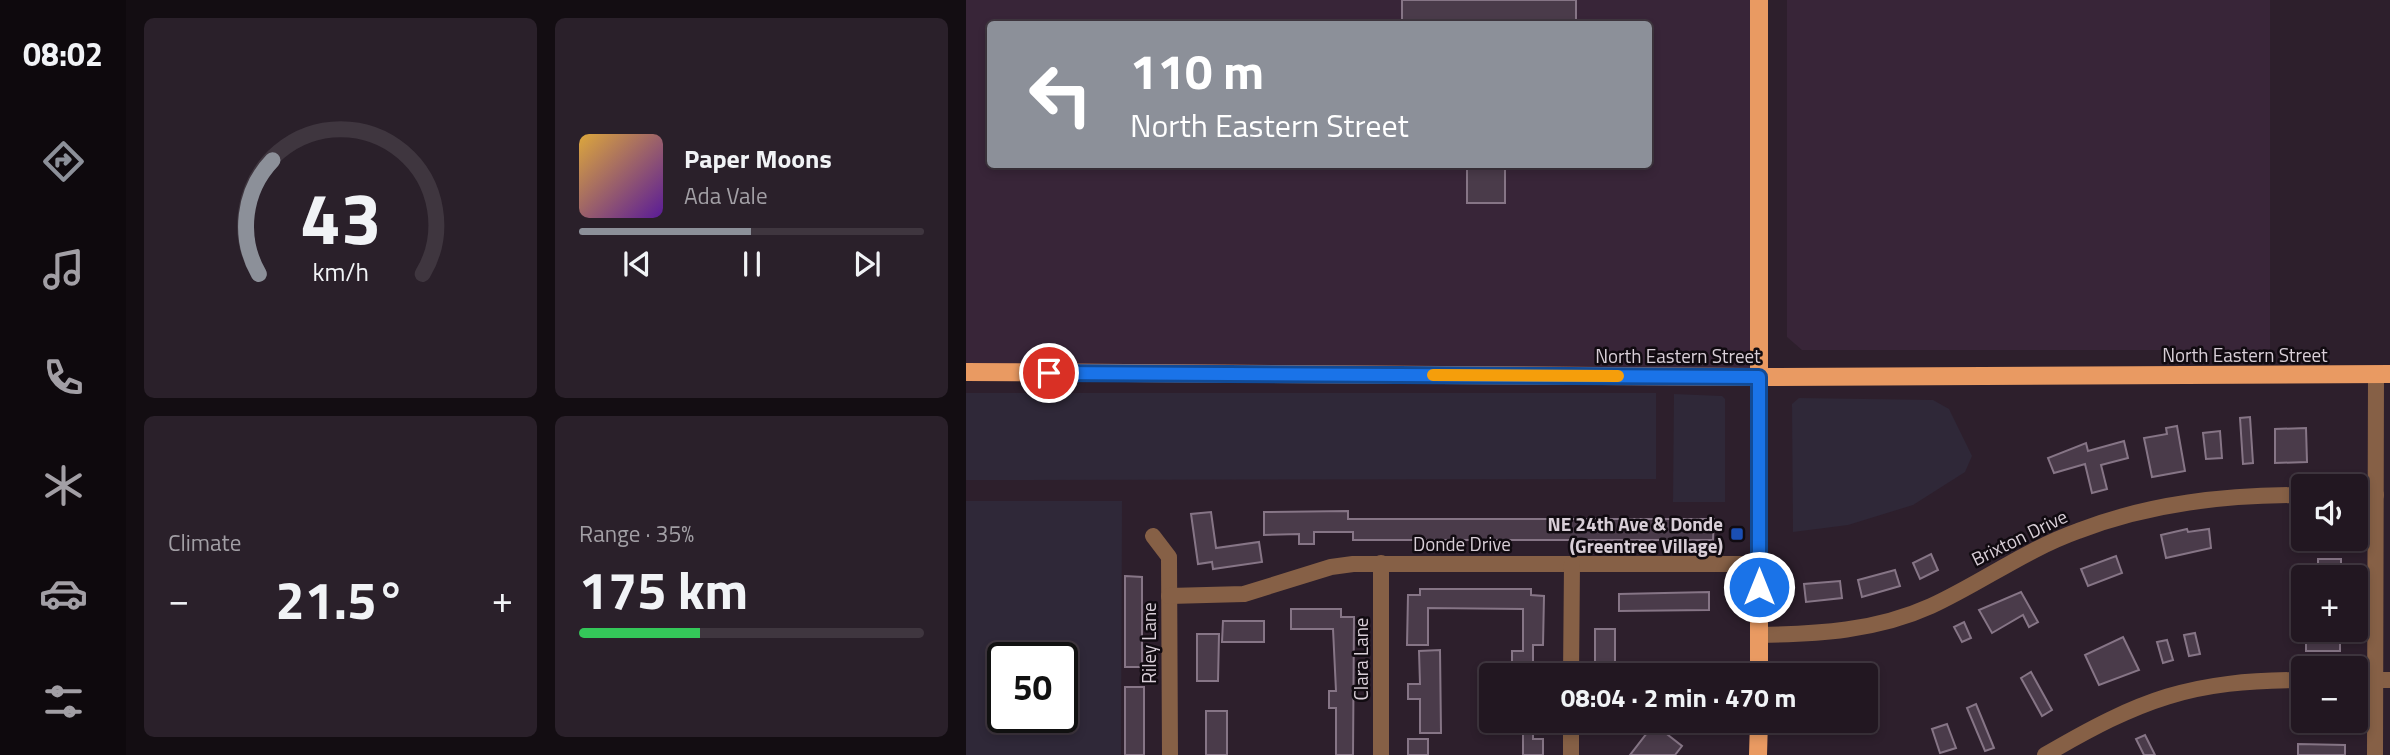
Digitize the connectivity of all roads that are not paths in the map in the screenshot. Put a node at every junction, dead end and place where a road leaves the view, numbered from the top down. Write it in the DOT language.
graph roads {
  1 [pos="1759,0"];
  2 [pos="966,372"];
  3 [pos="2383,374"];
  4 [pos="1759,377"];
  5 [pos="2291,495"];
  6 [pos="2368,495"];
  7 [pos="2376,495"];
  8 [pos="1153,536"];
  9 [pos="1381,563"];
  10 [pos="1572,564"];
  11 [pos="1759,564"];
  12 [pos="1170,596"];
  13 [pos="1759,635"];
  14 [pos="1571,663"];
  15 [pos="1759,663"];
  16 [pos="2291,680"];
  17 [pos="2383,680"];
  18 [pos="1571,733"];
  19 [pos="1759,733"];
  20 [pos="1170,755"];
  21 [pos="1381,755"];
  22 [pos="1570,755"];
  23 [pos="1758,755"];
  24 [pos="2045,755"];
  25 [pos="2375,755"];
  1 -- 4 [label="main road"];
  2 -- 4 [label="main road, North Eastern Street"];
  3 -- 4 [label="main road, North Eastern Street"];
  3 -- 7 [label="street"];
  4 -- 11 [label="main road"];
  5 -- 13 [label="street, Brixton Drive"];
  6 -- 7 [label="street"];
  7 -- 17 [label="street"];
  8 -- 12 [label="street, Riley Lane"];
  9 -- 10 [label="street, Donde Drive"];
  9 -- 12 [label="street, Donde Drive"];
  9 -- 21 [label="street, Clara Lane"];
  10 -- 11 [label="street, Donde Drive"];
  10 -- 14 [label="street"];
  11 -- 13 [label="main road"];
  12 -- 20 [label="street, Riley Lane"];
  13 -- 15 [label="main road"];
  16 -- 24 [label="street"];
  17 -- 25 [label="street"];
  18 -- 22 [label="street"];
  19 -- 23 [label="main road"];
}
